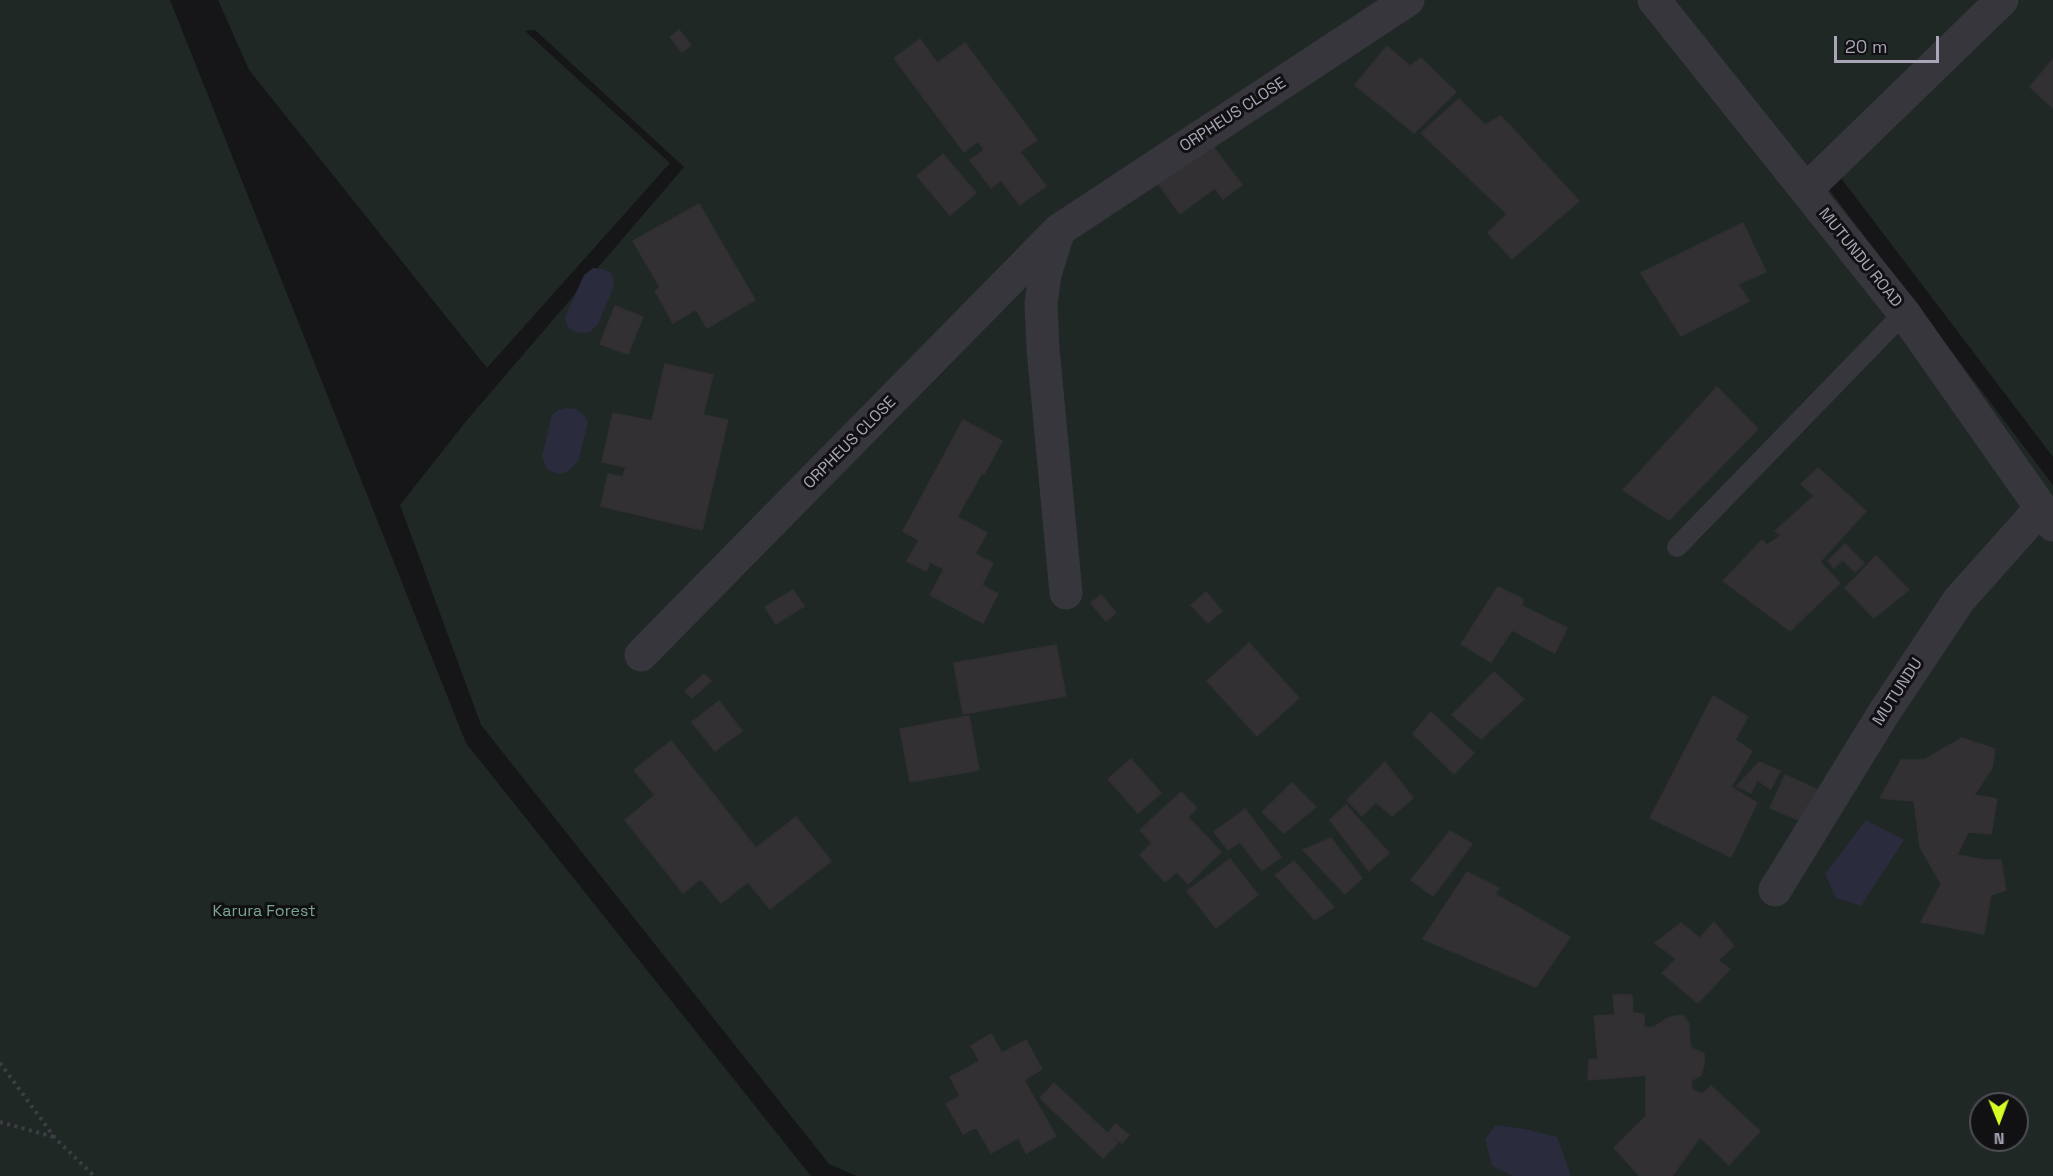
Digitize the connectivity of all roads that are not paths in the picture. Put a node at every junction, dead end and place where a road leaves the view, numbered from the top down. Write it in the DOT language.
graph roads {
  1 [pos="1408,0"];
  2 [pos="1654,0"];
  3 [pos="2002,0"];
  4 [pos="1806,190"];
  5 [pos="1059,230"];
  6 [pos="1904,313"];
  7 [pos="2047,516"];
  8 [pos="1677,547"];
  9 [pos="1066,593"];
  10 [pos="641,655"];
  11 [pos="1775,890"];
  1 -- 5 [label="street, ORPHEUS CLOSE"];
  2 -- 4 [label="street, MUTUNDU ROAD"];
  3 -- 4 [label="street"];
  4 -- 6 [label="street, MUTUNDU ROAD"];
  5 -- 9 [label="street"];
  5 -- 10 [label="street, ORPHEUS CLOSE"];
  6 -- 7 [label="street, MUTUNDU ROAD"];
  6 -- 8 [label="lane"];
  7 -- 11 [label="street, MUTUNDU"];
}
